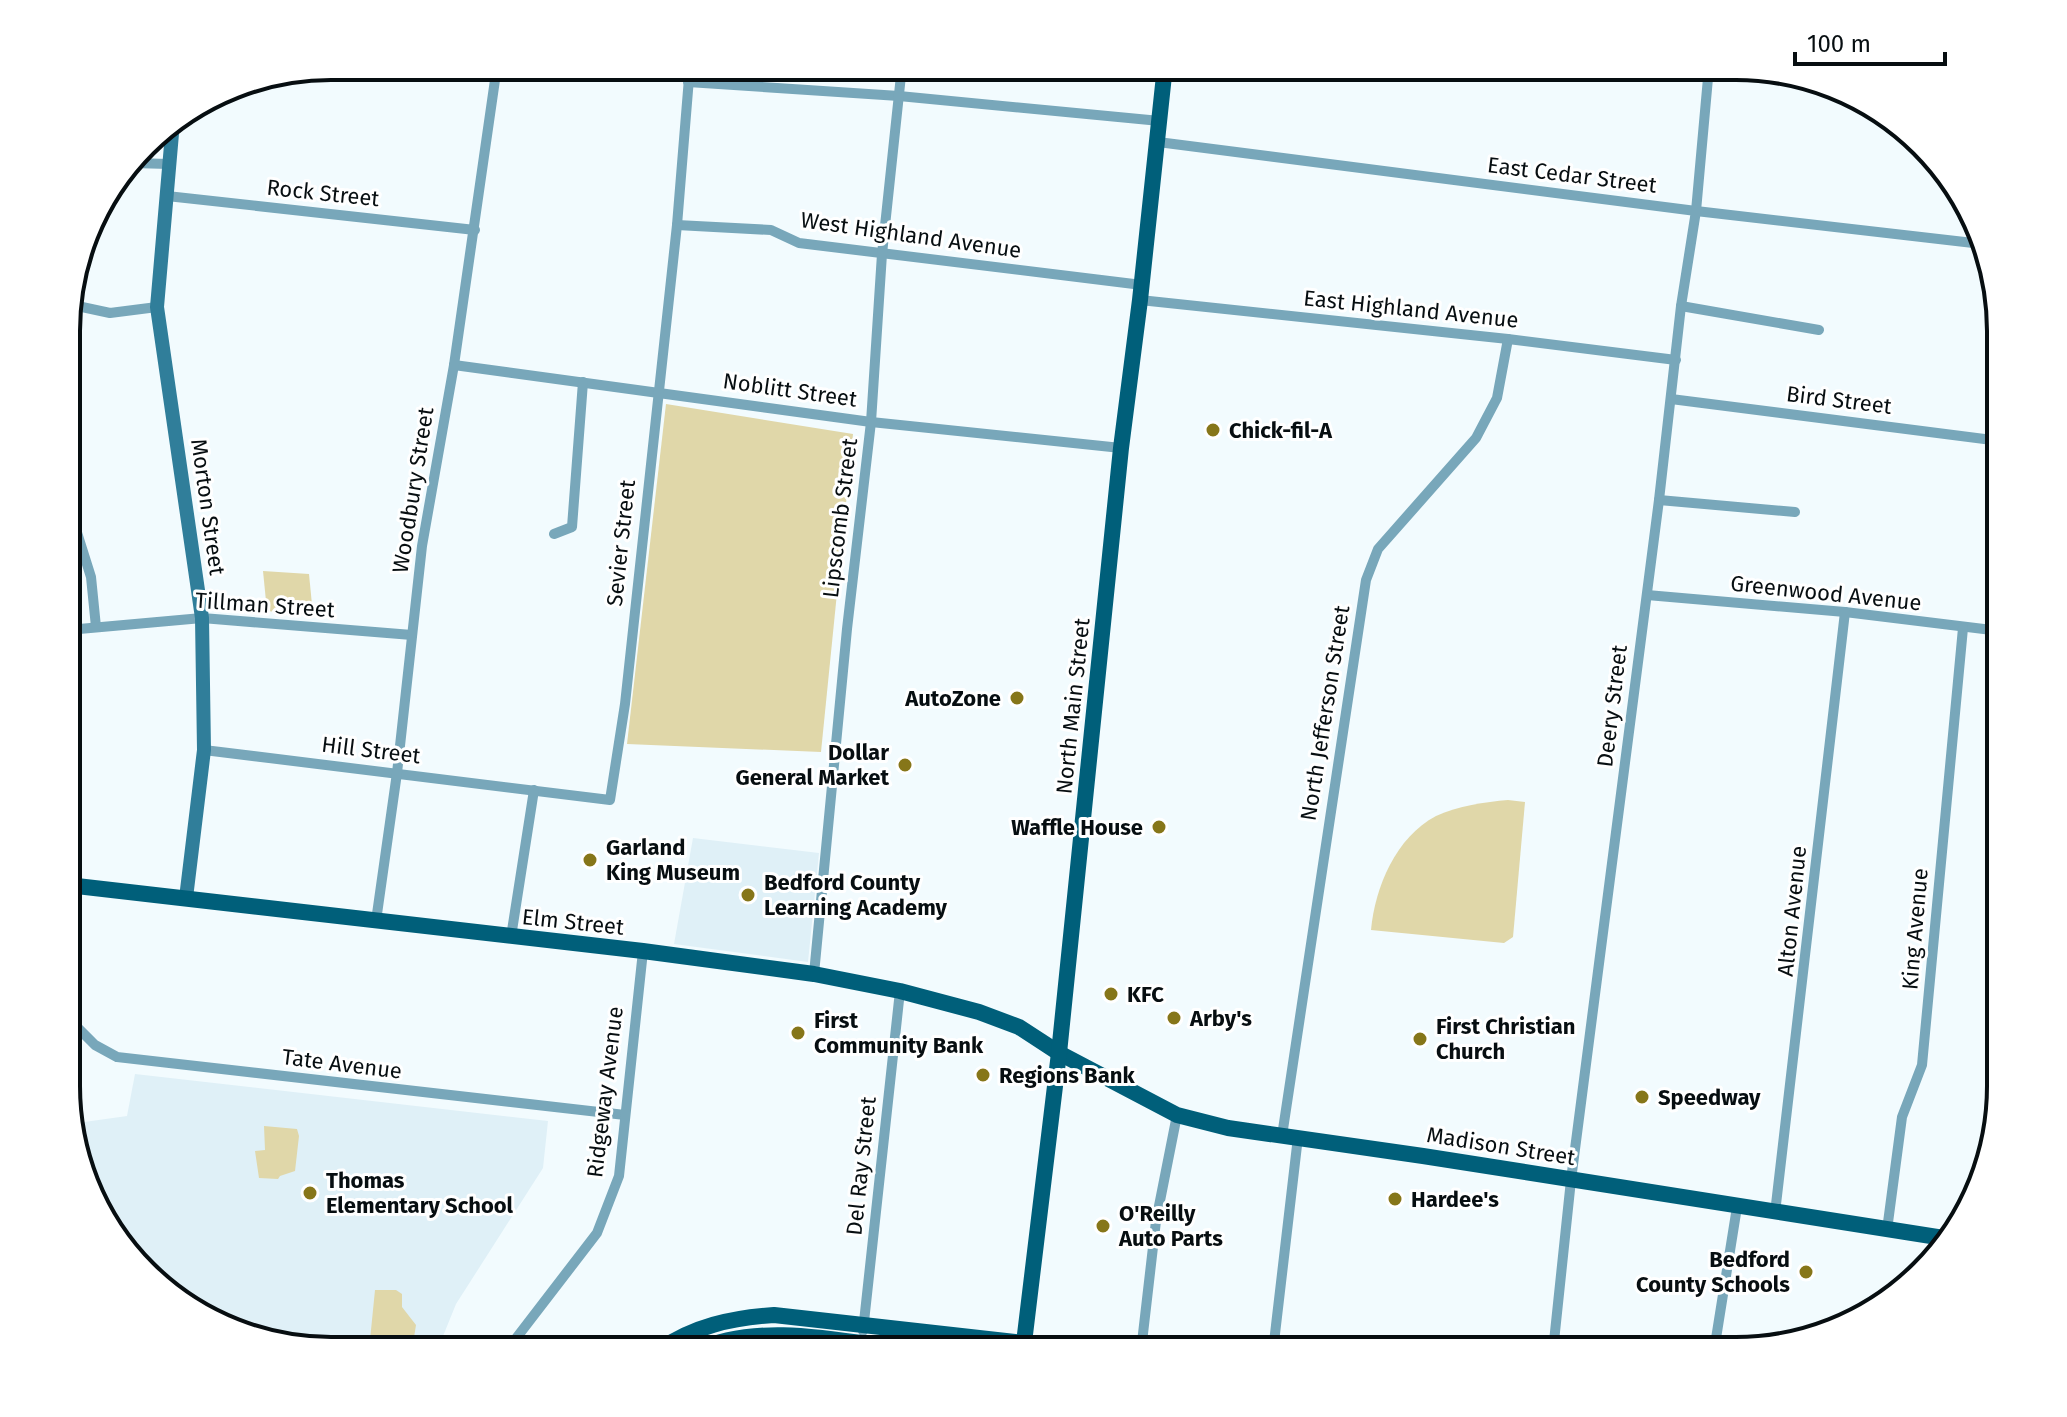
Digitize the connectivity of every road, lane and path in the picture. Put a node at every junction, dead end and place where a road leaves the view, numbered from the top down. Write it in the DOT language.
graph roads {
  1 [pos="495,80"];
  2 [pos="901,80"];
  3 [pos="1164,80"];
  4 [pos="1708,80"];
  5 [pos="688,82"];
  6 [pos="899,96"];
  7 [pos="1160,121"];
  8 [pos="171,138"];
  9 [pos="1158,142"];
  10 [pos="145,163"];
  11 [pos="169,164"];
  12 [pos="167,196"];
  13 [pos="1696,211"];
  14 [pos="677,225"];
  15 [pos="475,230"];
  16 [pos="1971,243"];
  17 [pos="882,254"];
  18 [pos="1141,293"];
  19 [pos="1681,306"];
  20 [pos="82,307"];
  21 [pos="157,307"];
  22 [pos="1819,330"];
  23 [pos="1508,339"];
  24 [pos="1676,360"];
  25 [pos="454,365"];
  26 [pos="583,382"];
  27 [pos="658,391"];
  28 [pos="1671,399"];
  29 [pos="871,422"];
  30 [pos="1986,439"];
  31 [pos="1121,448"];
  32 [pos="1659,500"];
  33 [pos="1795,512"];
  34 [pos="554,534"];
  35 [pos="80,542"];
  36 [pos="1647,595"];
  37 [pos="1845,612"];
  38 [pos="202,618"];
  39 [pos="96,627"];
  40 [pos="1963,628"];
  41 [pos="80,629"];
  42 [pos="1986,630"];
  43 [pos="412,635"];
  44 [pos="204,750"];
  45 [pos="397,773"];
  46 [pos="534,790"];
  47 [pos="80,886"];
  48 [pos="186,898"];
  49 [pos="376,921"];
  50 [pos="511,937"];
  51 [pos="643,951"];
  52 [pos="814,974"];
  53 [pos="900,991"];
  54 [pos="80,1030"];
  55 [pos="1059,1053"];
  56 [pos="625,1115"];
  57 [pos="1177,1115"];
  58 [pos="1290,1137"];
  59 [pos="1571,1180"];
  60 [pos="1737,1207"];
  61 [pos="1775,1213"];
  62 [pos="1887,1230"];
  63 [pos="1936,1237"];
  64 [pos="864,1324"];
  65 [pos="1143,1336"];
  66 [pos="1274,1336"];
  67 [pos="1555,1336"];
  68 [pos="1716,1336"];
  69 [pos="517,1337"];
  70 [pos="684,1337"];
  71 [pos="751,1337"];
  72 [pos="798,1337"];
  73 [pos="862,1337"];
  74 [pos="951,1337"];
  75 [pos="1024,1337"];
  1 -- 15 [label="street, Woodbury Street"];
  2 -- 6 [label="street, Lipscomb Street"];
  3 -- 7 [label="main road, North Main Street"];
  4 -- 13 [label="street, Deery Street"];
  5 -- 6 [label="street"];
  5 -- 14 [label="street, Sevier Street"];
  6 -- 7 [label="street"];
  6 -- 17 [label="street, Lipscomb Street"];
  7 -- 9 [label="main road, North Main Street"];
  8 -- 11 [label="street, Morton Street"];
  9 -- 13 [label="street, East Cedar Street"];
  9 -- 18 [label="main road, North Main Street"];
  10 -- 11 [label="street"];
  11 -- 12 [label="street, Morton Street"];
  12 -- 15 [label="street, Rock Street"];
  12 -- 21 [label="street, Morton Street"];
  13 -- 16 [label="street, East Cedar Street"];
  13 -- 19 [label="street, Deery Street"];
  14 -- 17 [label="street, West Highland Avenue"];
  14 -- 27 [label="street, Sevier Street"];
  15 -- 25 [label="street, Woodbury Street"];
  17 -- 18 [label="street, West Highland Avenue"];
  17 -- 29 [label="street, Lipscomb Street"];
  18 -- 23 [label="street, East Highland Avenue"];
  18 -- 31 [label="main road, North Main Street"];
  19 -- 22 [label="street"];
  19 -- 24 [label="street, Deery Street"];
  20 -- 21 [label="street"];
  21 -- 38 [label="street, Morton Street"];
  23 -- 24 [label="street, East Highland Avenue"];
  23 -- 58 [label="street, North Jefferson Street"];
  24 -- 28 [label="street, Deery Street"];
  25 -- 26 [label="street, Noblitt Street"];
  25 -- 43 [label="street, Woodbury Street"];
  26 -- 27 [label="street, Noblitt Street"];
  26 -- 34 [label="street"];
  27 -- 29 [label="street, Noblitt Street"];
  27 -- 46 [label="street, Sevier Street"];
  28 -- 30 [label="street, Bird Street"];
  28 -- 32 [label="street, Deery Street"];
  29 -- 31 [label="street, Noblitt Street"];
  29 -- 52 [label="street, Lipscomb Street"];
  31 -- 55 [label="main road, North Main Street"];
  32 -- 33 [label="street"];
  32 -- 36 [label="street, Deery Street"];
  35 -- 39 [label="street"];
  36 -- 37 [label="street, Greenwood Avenue"];
  36 -- 59 [label="street, Deery Street"];
  37 -- 40 [label="street, Greenwood Avenue"];
  37 -- 61 [label="street, Alton Avenue"];
  38 -- 39 [label="street, Tillman Street"];
  38 -- 43 [label="street, Tillman Street"];
  38 -- 44 [label="street, Morton Street"];
  39 -- 41 [label="street, Tillman Street"];
  40 -- 42 [label="street, Greenwood Avenue"];
  40 -- 62 [label="street, King Avenue"];
  43 -- 45 [label="street, Woodbury Street"];
  44 -- 45 [label="street, Hill Street"];
  44 -- 48 [label="street, Morton Street"];
  45 -- 46 [label="street, Hill Street"];
  45 -- 49 [label="street, Woodbury Street"];
  46 -- 50 [label="street"];
  47 -- 48 [label="main road, Elm Street"];
  48 -- 49 [label="main road, Elm Street"];
  49 -- 50 [label="main road, Elm Street"];
  50 -- 51 [label="main road, Elm Street"];
  51 -- 52 [label="main road, Elm Street"];
  51 -- 56 [label="street, Ridgeway Avenue"];
  52 -- 53 [label="main road, Elm Street"];
  53 -- 55 [label="main road, Elm Street"];
  53 -- 64 [label="street, Del Ray Street"];
  54 -- 56 [label="street, Tate Avenue"];
  55 -- 57 [label="main road, Madison Street"];
  55 -- 75 [label="main road, North Main Street"];
  56 -- 69 [label="street, Ridgeway Avenue"];
  57 -- 58 [label="main road, Madison Street"];
  57 -- 65 [label="street"];
  58 -- 59 [label="main road, Madison Street"];
  58 -- 66 [label="street, North Jefferson Street"];
  59 -- 60 [label="main road, Madison Street"];
  59 -- 67 [label="street, Deery Street"];
  60 -- 61 [label="main road, Madison Street"];
  60 -- 68 [label="street"];
  61 -- 62 [label="main road, Madison Street"];
  62 -- 63 [label="main road, Madison Street"];
  64 -- 70 [label="main road"];
  64 -- 73 [label="street, Del Ray Street"];
  64 -- 74 [label="main road"];
  71 -- 72 [label="main road"];
}
